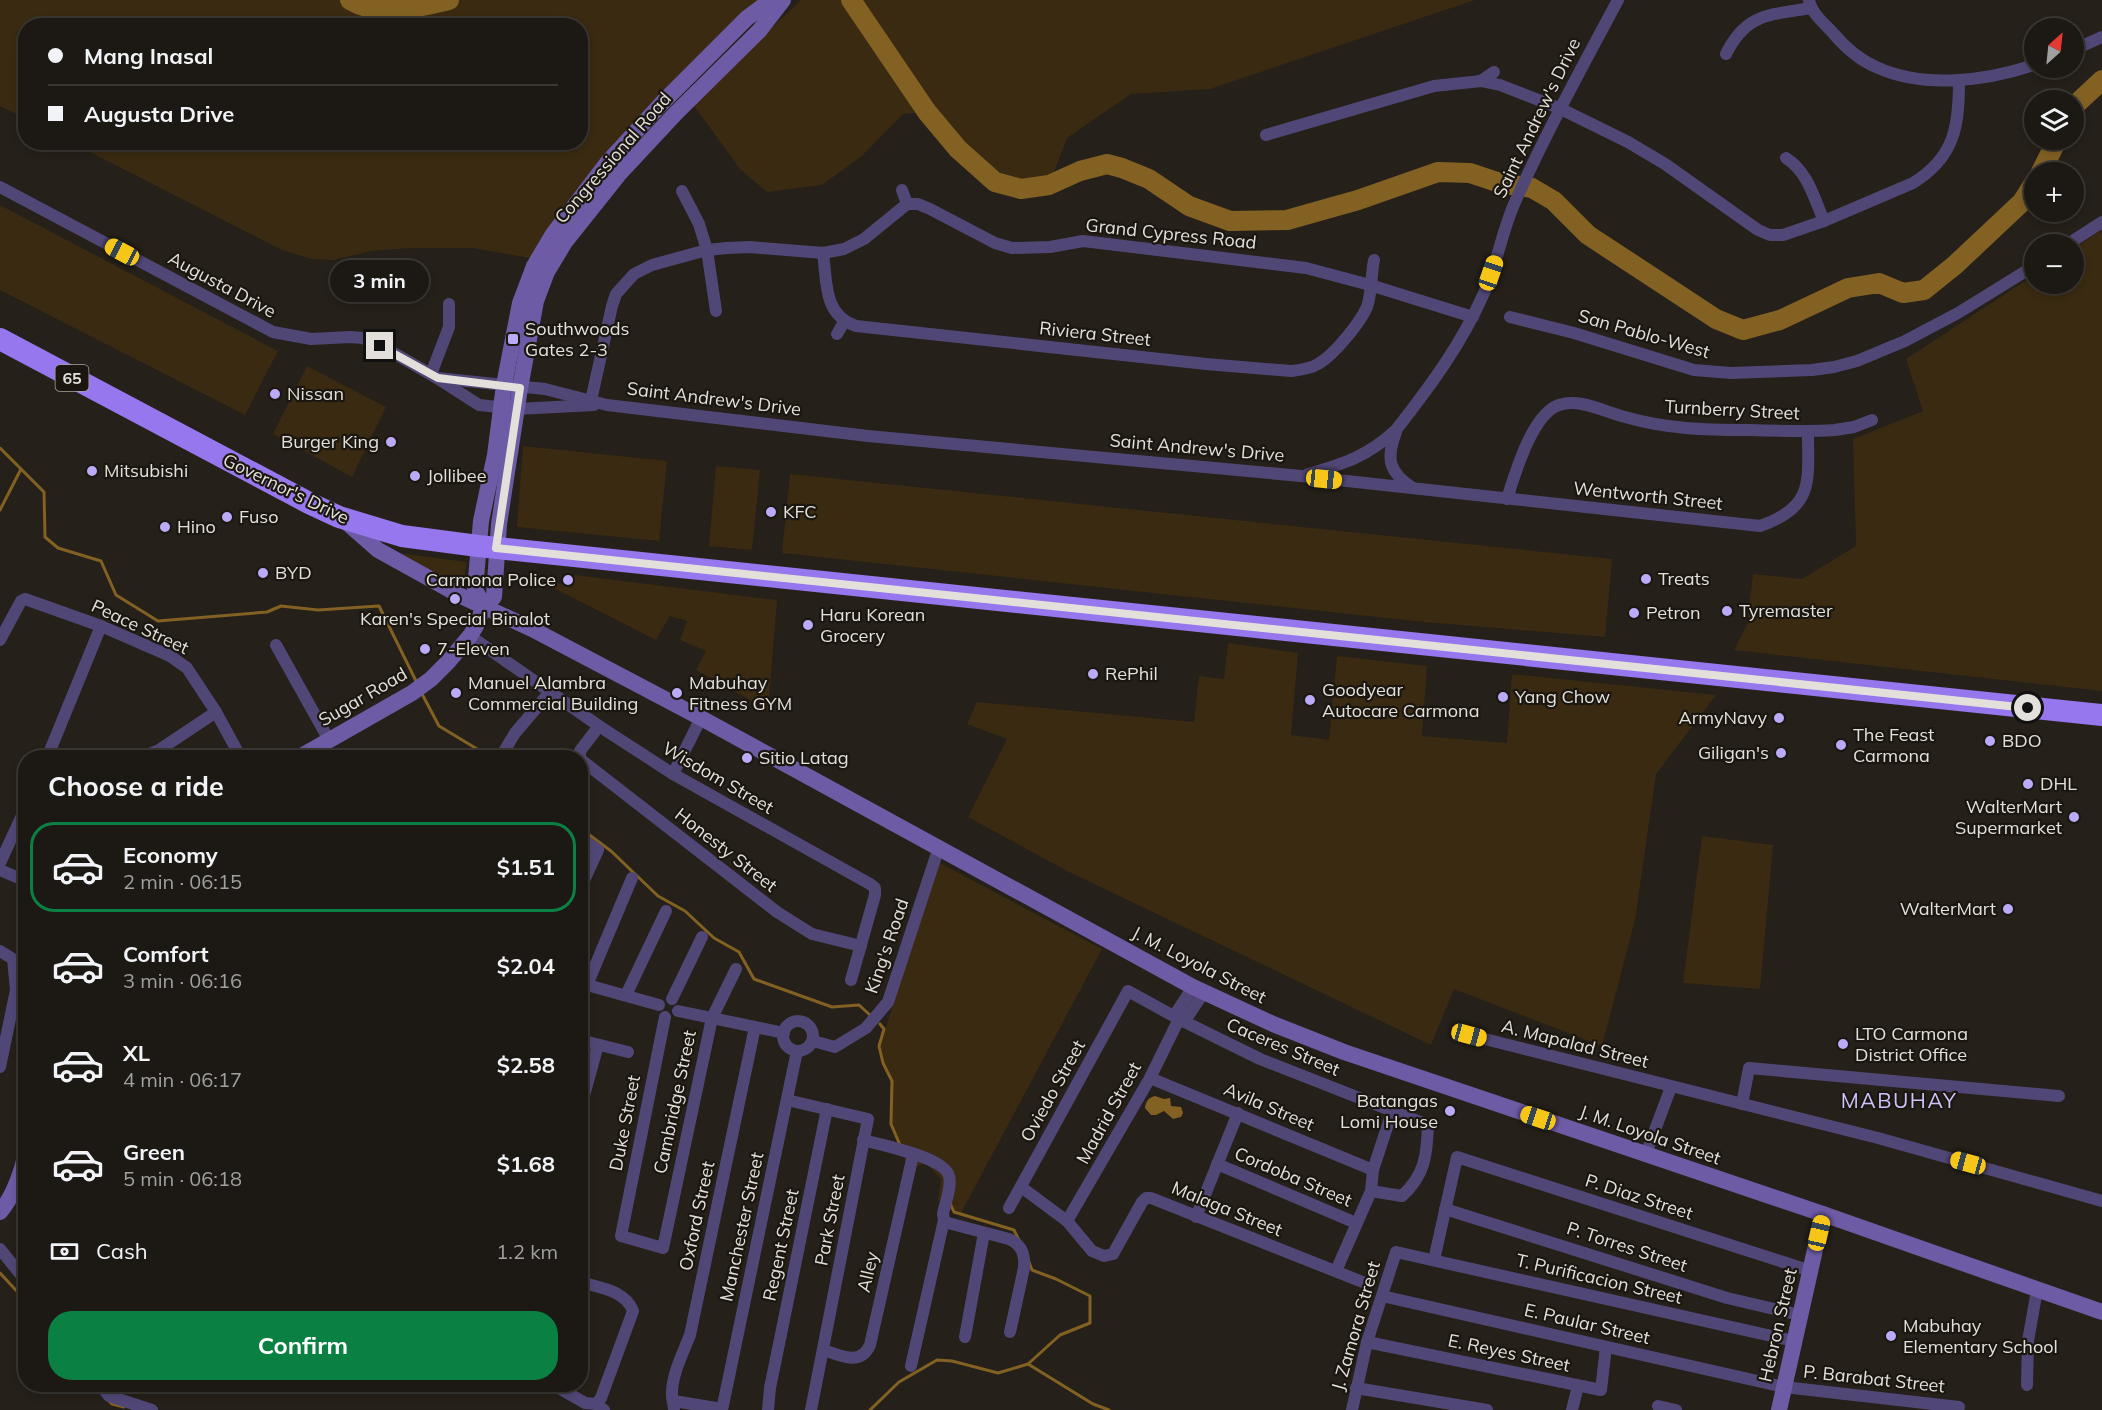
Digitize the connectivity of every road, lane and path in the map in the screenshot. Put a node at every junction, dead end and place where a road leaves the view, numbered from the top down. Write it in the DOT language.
graph roads {
  1 [pos="771,0"];
  2 [pos="783,0"];
  3 [pos="1618,0"];
  4 [pos="1810,4"];
  5 [pos="2102,37"];
  6 [pos="2084,45"];
  7 [pos="1725,54"];
  8 [pos="2024,68"];
  9 [pos="1494,72"];
  10 [pos="1959,80"];
  11 [pos="1481,81"];
  12 [pos="1559,108"];
  13 [pos="1266,135"];
  14 [pos="1786,158"];
  15 [pos="0,187"];
  16 [pos="902,190"];
  17 [pos="682,191"];
  18 [pos="907,204"];
  19 [pos="1824,221"];
  20 [pos="2102,222"];
  21 [pos="2083,234"];
  22 [pos="707,250"];
  23 [pos="823,253"];
  24 [pos="1374,260"];
  25 [pos="2024,272"];
  26 [pos="1371,285"];
  27 [pos="448,304"];
  28 [pos="716,311"];
  29 [pos="1473,317"];
  30 [pos="1509,317"];
  31 [pos="844,322"];
  32 [pos="837,334"];
  33 [pos="0,339"];
  34 [pos="434,376"];
  35 [pos="512,386"];
  36 [pos="590,403"];
  37 [pos="509,408"];
  38 [pos="1872,420"];
  39 [pos="1396,430"];
  40 [pos="1808,431"];
  41 [pos="1301,476"];
  42 [pos="1414,489"];
  43 [pos="1508,499"];
  44 [pos="339,517"];
  45 [pos="487,547"];
  46 [pos="484,606"];
  47 [pos="101,626"];
  48 [pos="470,636"];
  49 [pos="0,640"];
  50 [pos="276,645"];
  51 [pos="550,692"];
  52 [pos="216,712"];
  53 [pos="2102,715"];
  54 [pos="701,718"];
  55 [pos="598,726"];
  56 [pos="329,740"];
  57 [pos="50,750"];
  58 [pos="159,750"];
  59 [pos="237,750"];
  60 [pos="312,750"];
  61 [pos="504,750"];
  62 [pos="581,750"];
  63 [pos="588,764"];
  64 [pos="673,774"];
  65 [pos="18,824"];
  66 [pos="588,843"];
  67 [pos="939,847"];
  68 [pos="0,863"];
  69 [pos="0,870"];
  70 [pos="588,872"];
  71 [pos="18,878"];
  72 [pos="632,878"];
  73 [pos="666,911"];
  74 [pos="702,938"];
  75 [pos="861,946"];
  76 [pos="0,951"];
  77 [pos="736,969"];
  78 [pos="588,975"];
  79 [pos="851,980"];
  80 [pos="588,985"];
  81 [pos="1128,991"];
  82 [pos="626,995"];
  83 [pos="1194,996"];
  84 [pos="672,999"];
  85 [pos="662,1011"];
  86 [pos="678,1011"];
  87 [pos="712,1018"];
  88 [pos="1179,1019"];
  89 [pos="755,1027"];
  90 [pos="784,1033"];
  91 [pos="1469,1035"];
  92 [pos="813,1041"];
  93 [pos="588,1042"];
  94 [pos="598,1045"];
  95 [pos="797,1051"];
  96 [pos="628,1052"];
  97 [pos="0,1067"];
  98 [pos="1150,1078"];
  99 [pos="588,1081"];
  100 [pos="1671,1087"];
  101 [pos="2059,1096"];
  102 [pos="787,1100"];
  103 [pos="1742,1104"];
  104 [pos="827,1109"];
  105 [pos="1392,1112"];
  106 [pos="1238,1113"];
  107 [pos="863,1140"];
  108 [pos="1646,1154"];
  109 [pos="913,1155"];
  110 [pos="1217,1164"];
  111 [pos="1373,1170"];
  112 [pos="18,1180"];
  113 [pos="1021,1187"];
  114 [pos="1371,1191"];
  115 [pos="2102,1201"];
  116 [pos="1009,1208"];
  117 [pos="1445,1209"];
  118 [pos="0,1212"];
  119 [pos="1823,1214"];
  120 [pos="1196,1217"];
  121 [pos="944,1220"];
  122 [pos="1066,1221"];
  123 [pos="1356,1222"];
  124 [pos="984,1233"];
  125 [pos="663,1248"];
  126 [pos="0,1249"];
  127 [pos="1396,1252"];
  128 [pos="1434,1260"];
  129 [pos="18,1271"];
  130 [pos="1335,1271"];
  131 [pos="1811,1271"];
  132 [pos="1365,1282"];
  133 [pos="588,1284"];
  134 [pos="2037,1290"];
  135 [pos="1382,1296"];
  136 [pos="2102,1312"];
  137 [pos="1800,1316"];
  138 [pos="1010,1332"];
  139 [pos="965,1337"];
  140 [pos="1794,1341"];
  141 [pos="1367,1342"];
  142 [pos="1606,1347"];
  143 [pos="823,1350"];
  144 [pos="911,1366"];
  145 [pos="2027,1385"];
  146 [pos="1578,1386"];
  147 [pos="1784,1387"];
  148 [pos="1356,1388"];
  149 [pos="106,1392"];
  150 [pos="566,1392"];
  151 [pos="674,1406"];
  152 [pos="1658,1406"];
  153 [pos="600,1407"];
  154 [pos="1959,1407"];
  155 [pos="152,1410"];
  156 [pos="722,1410"];
  157 [pos="768,1410"];
  158 [pos="811,1410"];
  159 [pos="1352,1410"];
  160 [pos="1487,1410"];
  161 [pos="1572,1410"];
  162 [pos="1676,1410"];
  163 [pos="1779,1410"];
  1 -- 35 [label="main road, Congressional Road"];
  2 -- 35 [label="main road, Congressional Road"];
  3 -- 12 [label="street, Saint Andrew's Drive"];
  4 -- 7 [label="street"];
  4 -- 10 [label="street"];
  5 -- 6 [label="street"];
  8 -- 10 [label="street"];
  9 -- 11 [label="street"];
  10 -- 19 [label="street"];
  11 -- 12 [label="street"];
  11 -- 13 [label="street"];
  12 -- 19 [label="street"];
  12 -- 29 [label="street, Saint Andrew's Drive"];
  14 -- 19 [label="street"];
  15 -- 34 [label="street, Augusta Drive"];
  16 -- 18 [label="street"];
  17 -- 22 [label="street"];
  18 -- 23 [label="street"];
  18 -- 26 [label="street, Grand Cypress Road"];
  20 -- 21 [label="street"];
  22 -- 23 [label="street"];
  22 -- 28 [label="street"];
  22 -- 36 [label="street"];
  23 -- 31 [label="street"];
  24 -- 26 [label="street, Riviera Street"];
  25 -- 30 [label="street, San Pablo-West"];
  26 -- 29 [label="street, Grand Cypress Road"];
  26 -- 31 [label="street, Riviera Street"];
  27 -- 34 [label="street"];
  29 -- 39 [label="street, Saint Andrew's Drive"];
  31 -- 32 [label="street"];
  33 -- 44 [label="highway, Governor's Drive / 65"];
  34 -- 35 [label="street, Augusta Drive"];
  34 -- 37 [label="street, Augusta Drive"];
  35 -- 36 [label="street, Saint Andrew's Drive"];
  35 -- 37 [label="main road, Congressional Road"];
  36 -- 37 [label="street, Saint Andrew's Drive"];
  36 -- 41 [label="street, Saint Andrew's Drive"];
  37 -- 45 [label="main road, Congressional Road"];
  38 -- 40 [label="street, Turnberry Street"];
  39 -- 41 [label="street, Saint Andrew's Drive"];
  39 -- 42 [label="street"];
  40 -- 43 [label="street, Turnberry Street"];
  40 -- 43 [label="street, Wentworth Street"];
  41 -- 42 [label="street, Wentworth Street"];
  42 -- 43 [label="street, Wentworth Street"];
  44 -- 45 [label="highway, Governor's Drive / 65"];
  44 -- 46 [label="main road, J. M. Loyola Street / 65"];
  45 -- 46 [label="main road, Sugar Road"];
  45 -- 53 [label="highway, Governor's Drive"];
  46 -- 48 [label="main road, Sugar Road"];
  46 -- 54 [label="main road, J. M. Loyola Street / 65"];
  47 -- 49 [label="street, Peace Street"];
  47 -- 52 [label="street, Peace Street"];
  47 -- 57 [label="street"];
  48 -- 51 [label="street, Wisdom Street"];
  48 -- 56 [label="main road, Sugar Road"];
  50 -- 56 [label="street"];
  51 -- 55 [label="street, Wisdom Street"];
  51 -- 61 [label="street"];
  52 -- 58 [label="street"];
  52 -- 59 [label="street, Peace Street"];
  54 -- 64 [label="street"];
  54 -- 67 [label="main road, J. M. Loyola Street / 65"];
  55 -- 62 [label="street, Honesty Street"];
  55 -- 64 [label="street, Wisdom Street"];
  56 -- 60 [label="main road, Sugar Road"];
  63 -- 75 [label="street, Honesty Street"];
  64 -- 75 [label="street, Wisdom Street"];
  65 -- 68 [label="street"];
  66 -- 70 [label="street"];
  67 -- 83 [label="main road, J. M. Loyola Street / 65"];
  67 -- 92 [label="street, King's Road"];
  69 -- 71 [label="street"];
  72 -- 78 [label="street"];
  73 -- 82 [label="street"];
  74 -- 84 [label="street"];
  75 -- 79 [label="street, Wisdom Street"];
  76 -- 97 [label="street"];
  77 -- 87 [label="street, Cambridge Street"];
  80 -- 82 [label="street"];
  81 -- 88 [label="street, Caceres Street"];
  81 -- 113 [label="street, Oviedo Street"];
  82 -- 85 [label="street"];
  83 -- 88 [label="street, Madrid Street"];
  83 -- 108 [label="main road, J. M. Loyola Street / 65"];
  84 -- 85 [label="street"];
  84 -- 86 [label="street"];
  85 -- 86 [label="street"];
  85 -- 125 [label="street, Duke Street"];
  86 -- 87 [label="street"];
  87 -- 89 [label="street"];
  87 -- 125 [label="street, Cambridge Street"];
  88 -- 98 [label="street, Madrid Street"];
  88 -- 105 [label="street, Caceres Street"];
  89 -- 90 [label="street"];
  89 -- 151 [label="street, Oxford Street"];
  90 -- 92 [label="street"];
  90 -- 95 [label="street"];
  91 -- 100 [label="street, A. Mapalad Street"];
  92 -- 95 [label="street"];
  93 -- 94 [label="street"];
  94 -- 96 [label="street"];
  94 -- 99 [label="street"];
  95 -- 102 [label="street, Manchester Street"];
  98 -- 106 [label="street, Avila Street"];
  98 -- 122 [label="street, Madrid Street"];
  100 -- 103 [label="street, A. Mapalad Street"];
  100 -- 108 [label="street"];
  101 -- 103 [label="street"];
  102 -- 104 [label="street, Park Street"];
  102 -- 156 [label="street, Manchester Street"];
  103 -- 115 [label="street, A. Mapalad Street"];
  104 -- 107 [label="street, Park Street"];
  104 -- 157 [label="street, Regent Street"];
  105 -- 111 [label="street"];
  105 -- 114 [label="street, Caceres Street"];
  106 -- 110 [label="street"];
  106 -- 111 [label="street, Avila Street"];
  107 -- 109 [label="street"];
  107 -- 143 [label="street, Park Street"];
  108 -- 119 [label="main road, J. M. Loyola Street / 65"];
  109 -- 121 [label="street"];
  109 -- 143 [label="street, Alley"];
  110 -- 120 [label="street"];
  110 -- 123 [label="street, Cordoba Street"];
  111 -- 114 [label="street"];
  112 -- 118 [label="main road"];
  113 -- 116 [label="street, Oviedo Street"];
  113 -- 122 [label="street, Malaga Street"];
  114 -- 123 [label="street"];
  117 -- 128 [label="street"];
  117 -- 131 [label="street, P. Diaz Street"];
  117 -- 137 [label="street, P. Torres Street"];
  119 -- 131 [label="main road, Hebron Street"];
  119 -- 134 [label="main road, J. M. Loyola Street / 65"];
  120 -- 122 [label="street, Malaga Street"];
  120 -- 130 [label="street, Malaga Street"];
  121 -- 124 [label="street"];
  121 -- 144 [label="street"];
  123 -- 130 [label="street"];
  124 -- 138 [label="street"];
  124 -- 139 [label="street"];
  126 -- 129 [label="street"];
  127 -- 128 [label="street, T. Purificacion Street"];
  127 -- 135 [label="street, J. Zamora Street"];
  128 -- 140 [label="street, T. Purificacion Street"];
  130 -- 132 [label="street, Malaga Street"];
  131 -- 137 [label="main road, Hebron Street"];
  133 -- 153 [label="street"];
  134 -- 136 [label="main road, J. M. Loyola Street / 65"];
  134 -- 145 [label="street"];
  135 -- 141 [label="street, J. Zamora Street"];
  135 -- 142 [label="street, E. Paular Street"];
  137 -- 140 [label="main road, Hebron Street"];
  140 -- 147 [label="main road, Hebron Street"];
  141 -- 146 [label="street, E. Reyes Street"];
  141 -- 148 [label="street, J. Zamora Street"];
  142 -- 146 [label="street, E. Reyes Street"];
  142 -- 147 [label="street, E. Paular Street"];
  143 -- 158 [label="street, Park Street"];
  146 -- 161 [label="street"];
  147 -- 154 [label="street, P. Barabat Street"];
  147 -- 163 [label="main road, Hebron Street"];
  148 -- 159 [label="street, J. Zamora Street"];
  148 -- 160 [label="street"];
  149 -- 155 [label="street"];
  150 -- 153 [label="street"];
  151 -- 156 [label="street"];
  152 -- 162 [label="street"];
}
